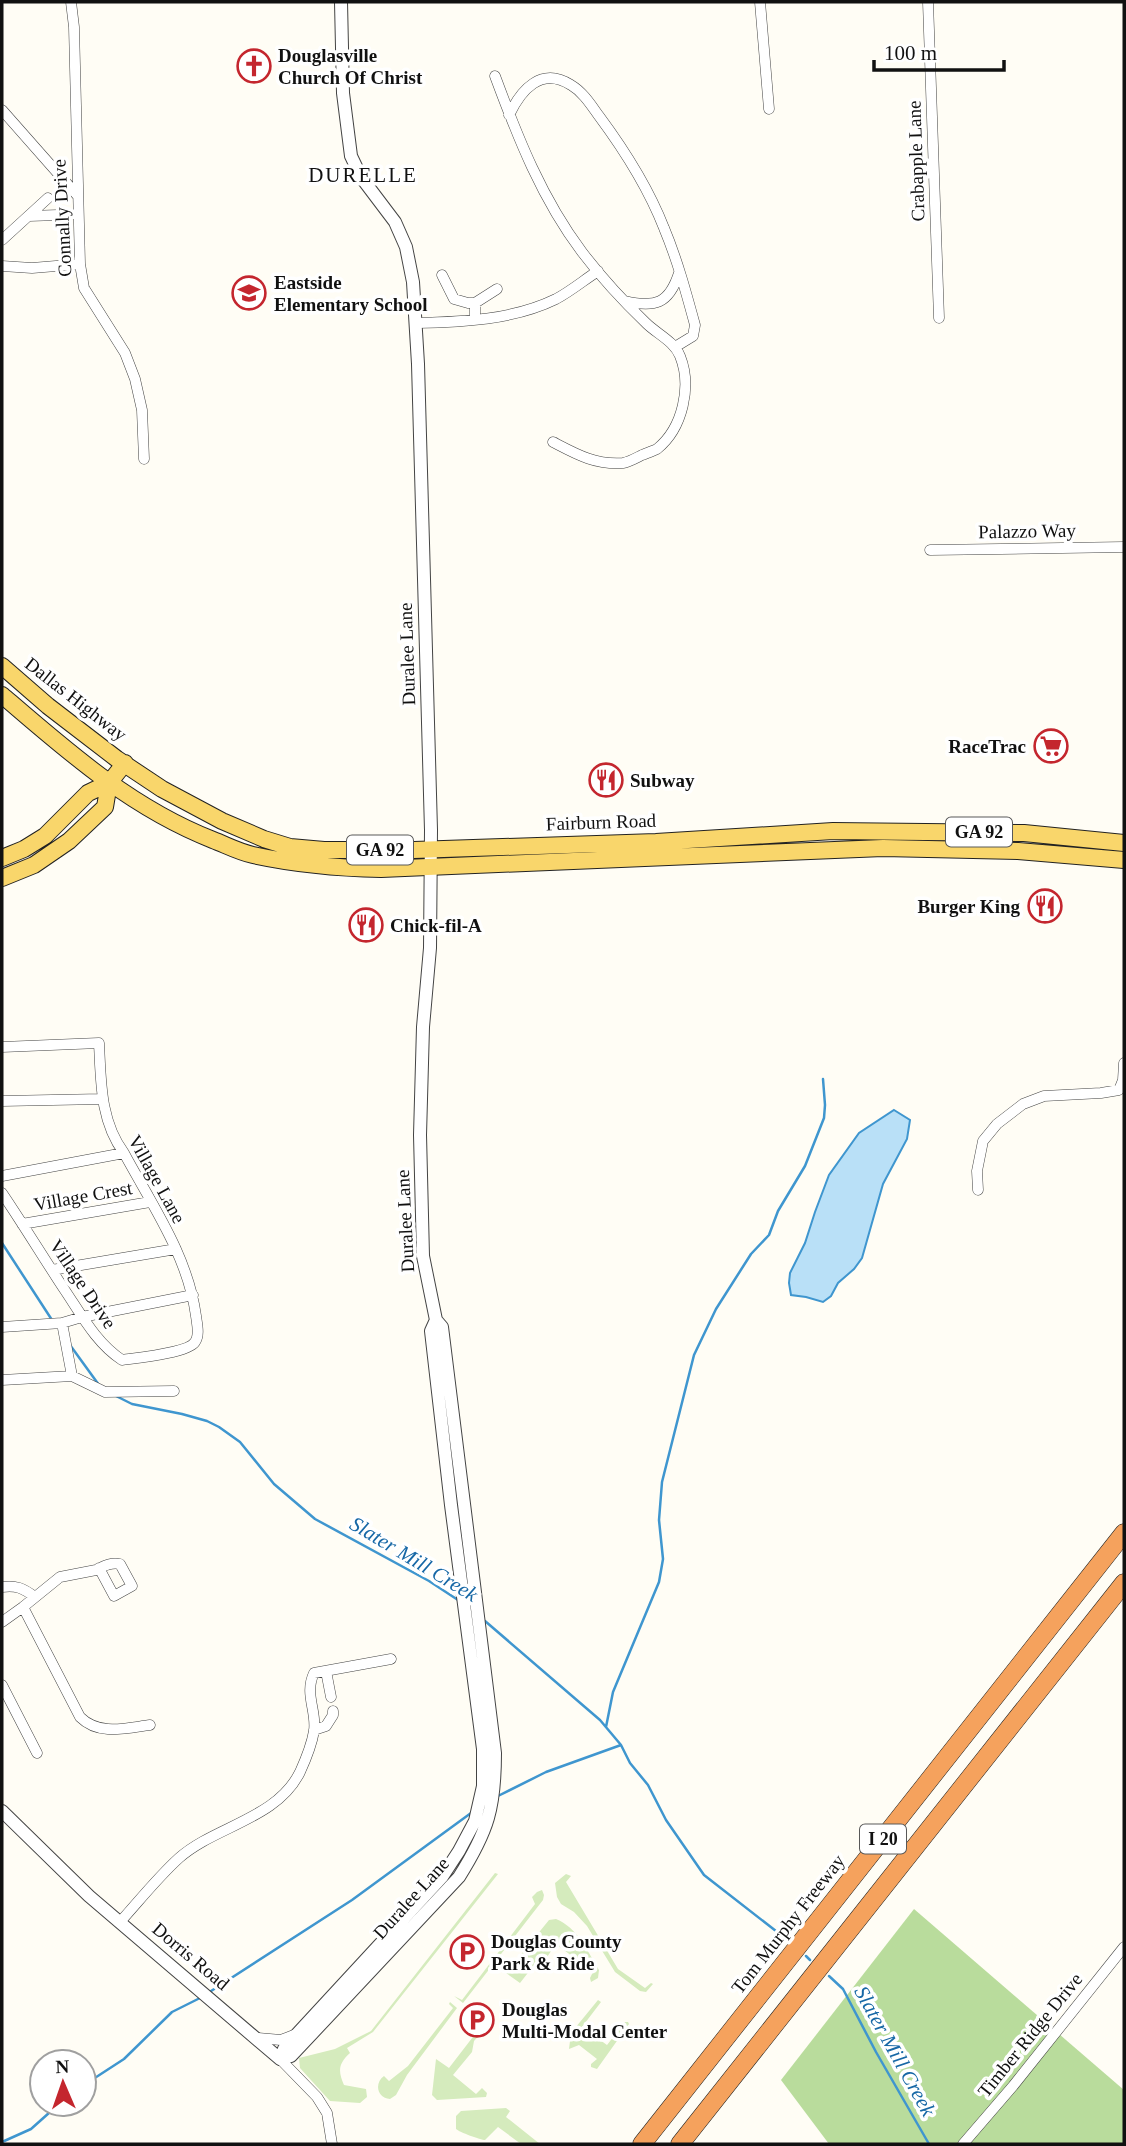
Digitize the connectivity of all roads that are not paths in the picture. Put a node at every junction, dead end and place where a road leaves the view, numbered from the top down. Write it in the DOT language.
graph roads {
  1 [pos="71,2"];
  2 [pos="341,2"];
  3 [pos="760,2"];
  4 [pos="928,2"];
  5 [pos="495,76"];
  6 [pos="769,109"];
  7 [pos="2,110"];
  8 [pos="509,115"];
  9 [pos="77,195"];
  10 [pos="48,198"];
  11 [pos="58,215"];
  12 [pos="28,216"];
  13 [pos="2,240"];
  14 [pos="80,264"];
  15 [pos="2,266"];
  16 [pos="598,271"];
  17 [pos="680,272"];
  18 [pos="442,275"];
  19 [pos="497,289"];
  20 [pos="624,301"];
  21 [pos="475,303"];
  22 [pos="475,318"];
  23 [pos="939,318"];
  24 [pos="415,319"];
  25 [pos="675,347"];
  26 [pos="553,442"];
  27 [pos="144,459"];
  28 [pos="1124,547"];
  29 [pos="930,550"];
  30 [pos="2,666"];
  31 [pos="2,695"];
  32 [pos="125,763"];
  33 [pos="109,783"];
  34 [pos="1124,843"];
  35 [pos="431,849"];
  36 [pos="2,858"];
  37 [pos="1124,860"];
  38 [pos="431,866"];
  39 [pos="2,878"];
  40 [pos="2,1047"];
  41 [pos="1124,1063"];
  42 [pos="102,1099"];
  43 [pos="2,1101"];
  44 [pos="124,1153"];
  45 [pos="2,1176"];
  46 [pos="978,1189"];
  47 [pos="2,1192"];
  48 [pos="150,1202"];
  49 [pos="22,1224"];
  50 [pos="176,1249"];
  51 [pos="52,1270"];
  52 [pos="193,1295"];
  53 [pos="82,1317"];
  54 [pos="436,1320"];
  55 [pos="62,1323"];
  56 [pos="2,1327"];
  57 [pos="196,1341"];
  58 [pos="72,1376"];
  59 [pos="2,1380"];
  60 [pos="174,1391"];
  61 [pos="1124,1533"];
  62 [pos="99,1568"];
  63 [pos="1124,1583"];
  64 [pos="2,1587"];
  65 [pos="35,1597"];
  66 [pos="23,1607"];
  67 [pos="2,1622"];
  68 [pos="391,1659"];
  69 [pos="326,1671"];
  70 [pos="2,1685"];
  71 [pos="331,1697"];
  72 [pos="333,1710"];
  73 [pos="150,1725"];
  74 [pos="314,1730"];
  75 [pos="37,1754"];
  76 [pos="2,1811"];
  77 [pos="120,1922"];
  78 [pos="1124,1947"];
  79 [pos="298,2034"];
  80 [pos="258,2038"];
  81 [pos="280,2059"];
  82 [pos="332,2144"];
  83 [pos="642,2144"];
  84 [pos="680,2144"];
  85 [pos="963,2144"];
  1 -- 9 [label="street, Connally Drive"];
  2 -- 24 [label="street, Duralee Lane"];
  3 -- 6 [label="street"];
  4 -- 23 [label="street, Crabapple Lane"];
  5 -- 8 [label="street"];
  7 -- 9 [label="street"];
  8 -- 16 [label="street"];
  8 -- 17 [label="street"];
  9 -- 14 [label="street, Connally Drive"];
  10 -- 12 [label="street"];
  11 -- 12 [label="street"];
  12 -- 13 [label="street"];
  14 -- 15 [label="street"];
  14 -- 27 [label="street, Connally Drive"];
  16 -- 20 [label="street"];
  16 -- 22 [label="street"];
  17 -- 20 [label="street"];
  17 -- 25 [label="street"];
  18 -- 21 [label="street"];
  19 -- 21 [label="street"];
  20 -- 25 [label="street"];
  21 -- 22 [label="street"];
  22 -- 24 [label="street"];
  24 -- 35 [label="street, Duralee Lane"];
  25 -- 26 [label="street"];
  28 -- 29 [label="street, Palazzo Way"];
  30 -- 32 [label="main road, Dallas Highway / GA 92"];
  31 -- 33 [label="main road, GA 92"];
  32 -- 33 [label="main road"];
  32 -- 35 [label="main road, Fairburn Road / GA 92"];
  33 -- 36 [label="main road"];
  33 -- 38 [label="main road, Fairburn Road / GA 92"];
  33 -- 39 [label="main road"];
  34 -- 35 [label="main road, Fairburn Road / GA 92"];
  35 -- 38 [label="street, Duralee Lane"];
  37 -- 38 [label="main road, Fairburn Road / GA 92"];
  38 -- 54 [label="street, Duralee Lane"];
  40 -- 42 [label="street, Village Lane"];
  41 -- 46 [label="street"];
  42 -- 43 [label="street"];
  42 -- 44 [label="street, Village Lane"];
  44 -- 45 [label="street"];
  44 -- 48 [label="street, Village Lane"];
  47 -- 49 [label="street, Village Drive"];
  48 -- 49 [label="street, Village Crest"];
  48 -- 50 [label="street, Village Lane"];
  49 -- 51 [label="street, Village Drive"];
  50 -- 51 [label="street"];
  50 -- 52 [label="street, Village Lane"];
  51 -- 53 [label="street, Village Drive"];
  52 -- 53 [label="street"];
  52 -- 57 [label="street, Village Lane"];
  53 -- 55 [label="street"];
  53 -- 57 [label="street, Village Drive"];
  54 -- 79 [label="street, Duralee Lane"];
  54 -- 81 [label="street, Duralee Lane"];
  55 -- 56 [label="street"];
  55 -- 58 [label="street"];
  58 -- 59 [label="street"];
  58 -- 60 [label="street"];
  61 -- 83 [label="highway, Tom Murphy Freeway / I 20"];
  62 -- 65 [label="street"];
  63 -- 84 [label="highway, I 20"];
  64 -- 65 [label="street"];
  65 -- 66 [label="street"];
  66 -- 67 [label="street"];
  66 -- 73 [label="street"];
  68 -- 69 [label="street"];
  69 -- 71 [label="street"];
  69 -- 74 [label="street"];
  70 -- 75 [label="street"];
  72 -- 74 [label="street"];
  74 -- 77 [label="street"];
  76 -- 77 [label="street, Dorris Road"];
  77 -- 80 [label="street, Dorris Road"];
  78 -- 85 [label="street, Timber Ridge Drive"];
  79 -- 80 [label="street"];
  79 -- 81 [label="street, Duralee Lane"];
  80 -- 81 [label="street, Dorris Road"];
  81 -- 82 [label="street, Dorris Road"];
}
